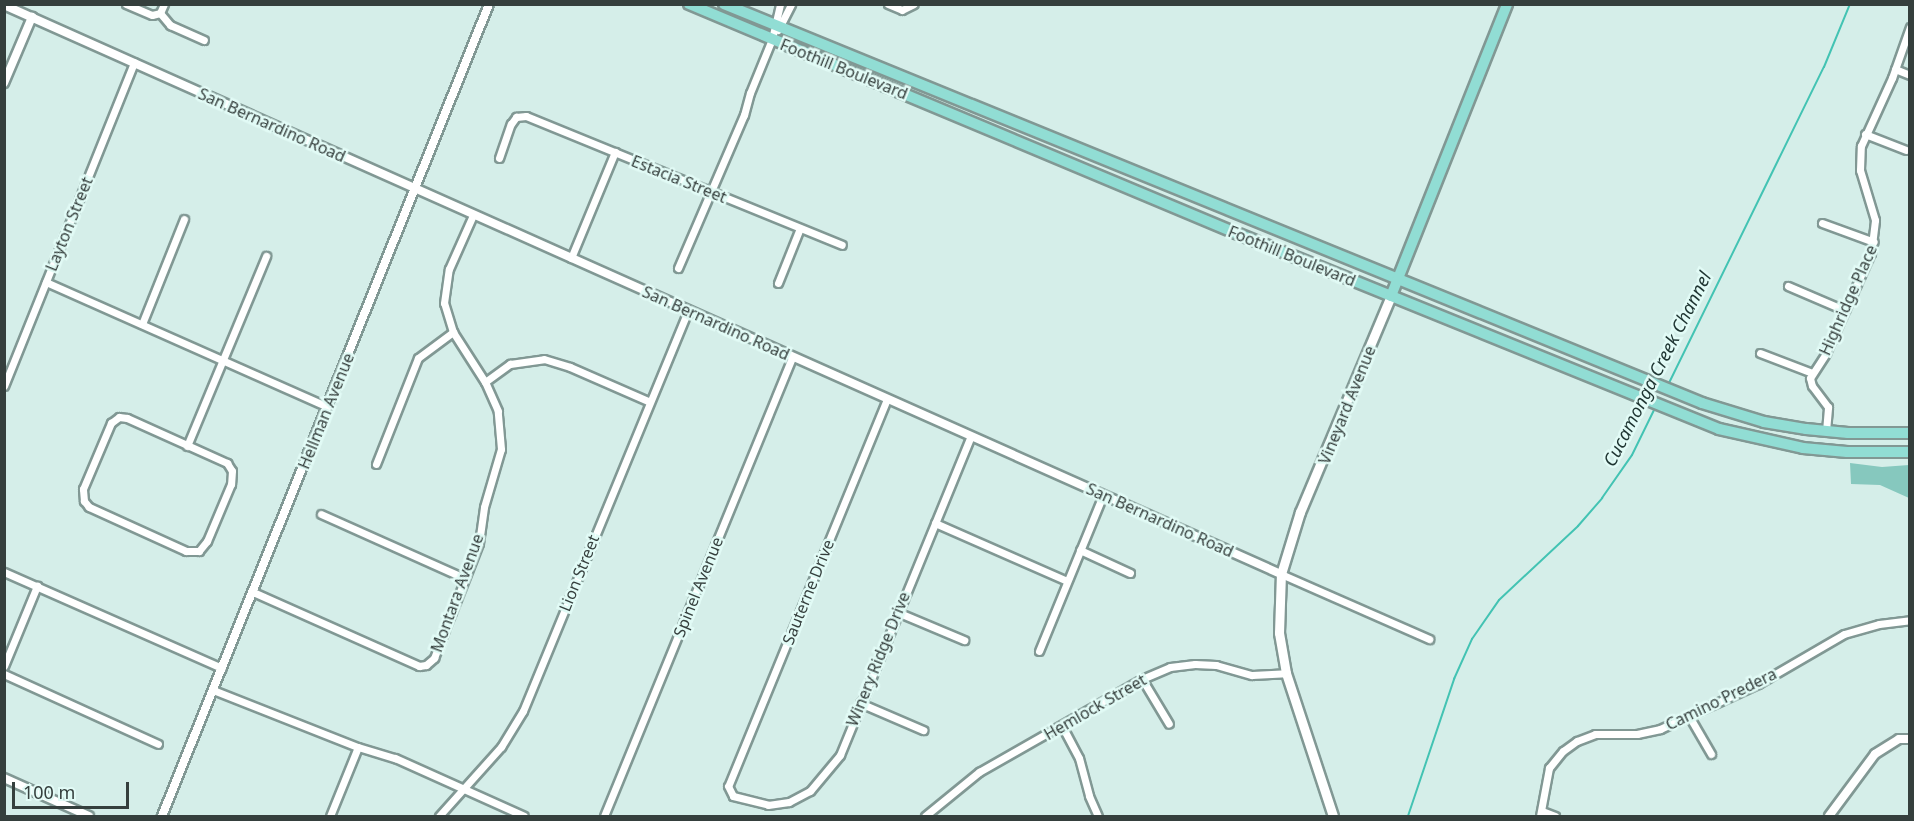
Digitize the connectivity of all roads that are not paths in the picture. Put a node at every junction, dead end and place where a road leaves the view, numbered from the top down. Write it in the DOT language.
graph roads {
  1 [pos="4,4"];
  2 [pos="126,4"];
  3 [pos="164,4"];
  4 [pos="489,4"];
  5 [pos="689,4"];
  6 [pos="724,4"];
  7 [pos="780,4"];
  8 [pos="790,4"];
  9 [pos="888,4"];
  10 [pos="914,4"];
  11 [pos="1507,4"];
  12 [pos="160,13"];
  13 [pos="32,17"];
  14 [pos="777,26"];
  15 [pos="1910,27"];
  16 [pos="772,39"];
  17 [pos="204,40"];
  18 [pos="134,62"];
  19 [pos="1895,69"];
  20 [pos="1910,75"];
  21 [pos="4,83"];
  22 [pos="1865,134"];
  23 [pos="1906,150"];
  24 [pos="615,152"];
  25 [pos="499,158"];
  26 [pos="414,189"];
  27 [pos="709,191"];
  28 [pos="473,214"];
  29 [pos="184,219"];
  30 [pos="1822,223"];
  31 [pos="800,228"];
  32 [pos="1874,242"];
  33 [pos="842,245"];
  34 [pos="266,255"];
  35 [pos="571,258"];
  36 [pos="678,268"];
  37 [pos="1398,278"];
  38 [pos="46,282"];
  39 [pos="778,282"];
  40 [pos="1788,286"];
  41 [pos="1391,296"];
  42 [pos="688,310"];
  43 [pos="1844,310"];
  44 [pos="142,324"];
  45 [pos="453,332"];
  46 [pos="1760,353"];
  47 [pos="792,357"];
  48 [pos="224,361"];
  49 [pos="1812,373"];
  50 [pos="484,382"];
  51 [pos="4,386"];
  52 [pos="887,399"];
  53 [pos="648,401"];
  54 [pos="328,407"];
  55 [pos="1826,431"];
  56 [pos="1910,433"];
  57 [pos="971,436"];
  58 [pos="187,446"];
  59 [pos="1910,452"];
  60 [pos="376,464"];
  61 [pos="1103,495"];
  62 [pos="321,514"];
  63 [pos="935,523"];
  64 [pos="1080,550"];
  65 [pos="4,572"];
  66 [pos="1130,573"];
  67 [pos="1281,574"];
  68 [pos="464,578"];
  69 [pos="1067,581"];
  70 [pos="37,586"];
  71 [pos="253,592"];
  72 [pos="897,612"];
  73 [pos="1910,620"];
  74 [pos="1429,639"];
  75 [pos="963,640"];
  76 [pos="1039,651"];
  77 [pos="4,666"];
  78 [pos="222,668"];
  79 [pos="1286,673"];
  80 [pos="4,674"];
  81 [pos="1142,679"];
  82 [pos="213,690"];
  83 [pos="860,703"];
  84 [pos="1689,716"];
  85 [pos="1169,724"];
  86 [pos="1062,726"];
  87 [pos="923,730"];
  88 [pos="1910,740"];
  89 [pos="158,744"];
  90 [pos="357,747"];
  91 [pos="1711,754"];
  92 [pos="4,778"];
  93 [pos="728,786"];
  94 [pos="463,789"];
  95 [pos="1541,814"];
  96 [pos="89,816"];
  97 [pos="162,816"];
  98 [pos="330,816"];
  99 [pos="439,816"];
  100 [pos="524,816"];
  101 [pos="604,816"];
  102 [pos="925,816"];
  103 [pos="1098,816"];
  104 [pos="1333,816"];
  105 [pos="1555,816"];
  106 [pos="1829,816"];
  1 -- 13 [label="street, San Bernardino Road"];
  2 -- 12 [label="street"];
  3 -- 12 [label="street"];
  4 -- 26 [label="street, Hellman Avenue"];
  5 -- 16 [label="main road, Foothill Boulevard"];
  6 -- 14 [label="main road, Foothill Boulevard"];
  7 -- 14 [label="street"];
  8 -- 14 [label="street"];
  9 -- 10 [label="street"];
  11 -- 37 [label="main road, Vineyard Avenue"];
  12 -- 17 [label="street"];
  13 -- 18 [label="street, San Bernardino Road"];
  13 -- 21 [label="street"];
  14 -- 16 [label="street"];
  14 -- 37 [label="main road, Foothill Boulevard"];
  15 -- 19 [label="street, Highridge Place"];
  16 -- 27 [label="street"];
  16 -- 41 [label="main road, Foothill Boulevard"];
  18 -- 26 [label="street, San Bernardino Road"];
  18 -- 38 [label="street, Layton Street"];
  19 -- 20 [label="street"];
  19 -- 22 [label="street, Highridge Place"];
  22 -- 23 [label="street"];
  22 -- 32 [label="street, Highridge Place"];
  24 -- 25 [label="street, Estacia Street"];
  24 -- 27 [label="street, Estacia Street"];
  24 -- 35 [label="street"];
  26 -- 28 [label="street, San Bernardino Road"];
  26 -- 54 [label="street, Hellman Avenue"];
  27 -- 31 [label="street, Estacia Street"];
  27 -- 36 [label="street"];
  28 -- 35 [label="street, San Bernardino Road"];
  28 -- 45 [label="street, Montara Avenue"];
  29 -- 44 [label="street"];
  30 -- 32 [label="street"];
  31 -- 33 [label="street, Estacia Street"];
  31 -- 39 [label="street"];
  32 -- 43 [label="street, Highridge Place"];
  34 -- 48 [label="street"];
  35 -- 42 [label="street, San Bernardino Road"];
  37 -- 41 [label="main road, Vineyard Avenue"];
  37 -- 55 [label="main road, Foothill Boulevard"];
  38 -- 44 [label="street"];
  38 -- 51 [label="street, Layton Street"];
  40 -- 43 [label="street"];
  41 -- 59 [label="main road, Foothill Boulevard"];
  41 -- 67 [label="main road, Vineyard Avenue"];
  42 -- 47 [label="street, San Bernardino Road"];
  42 -- 53 [label="street, Lion Street"];
  43 -- 49 [label="street, Highridge Place"];
  44 -- 48 [label="street"];
  45 -- 50 [label="street, Montara Avenue"];
  45 -- 60 [label="street"];
  46 -- 49 [label="street"];
  47 -- 52 [label="street, San Bernardino Road"];
  47 -- 101 [label="street, Spinel Avenue"];
  48 -- 54 [label="street"];
  48 -- 58 [label="street"];
  49 -- 55 [label="street, Highridge Place"];
  50 -- 53 [label="street"];
  50 -- 68 [label="street, Montara Avenue"];
  52 -- 57 [label="street, San Bernardino Road"];
  52 -- 93 [label="street, Sauterne Drive"];
  53 -- 94 [label="street, Lion Street"];
  54 -- 71 [label="street, Hellman Avenue"];
  55 -- 56 [label="main road, Foothill Boulevard"];
  57 -- 61 [label="street, San Bernardino Road"];
  57 -- 63 [label="street, Winery Ridge Drive"];
  58 -- 58 [label="street"];
  61 -- 64 [label="street"];
  61 -- 67 [label="street, San Bernardino Road"];
  62 -- 68 [label="street"];
  63 -- 69 [label="street"];
  63 -- 72 [label="street, Winery Ridge Drive"];
  64 -- 66 [label="street"];
  64 -- 69 [label="street"];
  65 -- 70 [label="street"];
  67 -- 74 [label="street, San Bernardino Road"];
  67 -- 79 [label="main road, Vineyard Avenue"];
  68 -- 71 [label="street, Montara Avenue"];
  69 -- 76 [label="street"];
  70 -- 77 [label="street"];
  70 -- 78 [label="street"];
  71 -- 78 [label="street, Hellman Avenue"];
  72 -- 75 [label="street"];
  72 -- 83 [label="street, Winery Ridge Drive"];
  73 -- 84 [label="street, Camino Predera"];
  78 -- 82 [label="street, Hellman Avenue"];
  79 -- 81 [label="street, Hemlock Street"];
  79 -- 104 [label="main road, Vineyard Avenue"];
  80 -- 89 [label="street"];
  81 -- 85 [label="street"];
  81 -- 86 [label="street, Hemlock Street"];
  82 -- 90 [label="street"];
  82 -- 97 [label="street, Hellman Avenue"];
  83 -- 87 [label="street"];
  83 -- 93 [label="street, Winery Ridge Drive"];
  84 -- 91 [label="street"];
  84 -- 95 [label="street, Camino Predera"];
  86 -- 102 [label="street, Hemlock Street"];
  86 -- 103 [label="street"];
  88 -- 106 [label="street"];
  90 -- 94 [label="street"];
  90 -- 98 [label="street"];
  92 -- 96 [label="street"];
  94 -- 99 [label="street, Lion Street"];
  94 -- 100 [label="street"];
  95 -- 105 [label="street"];
}
